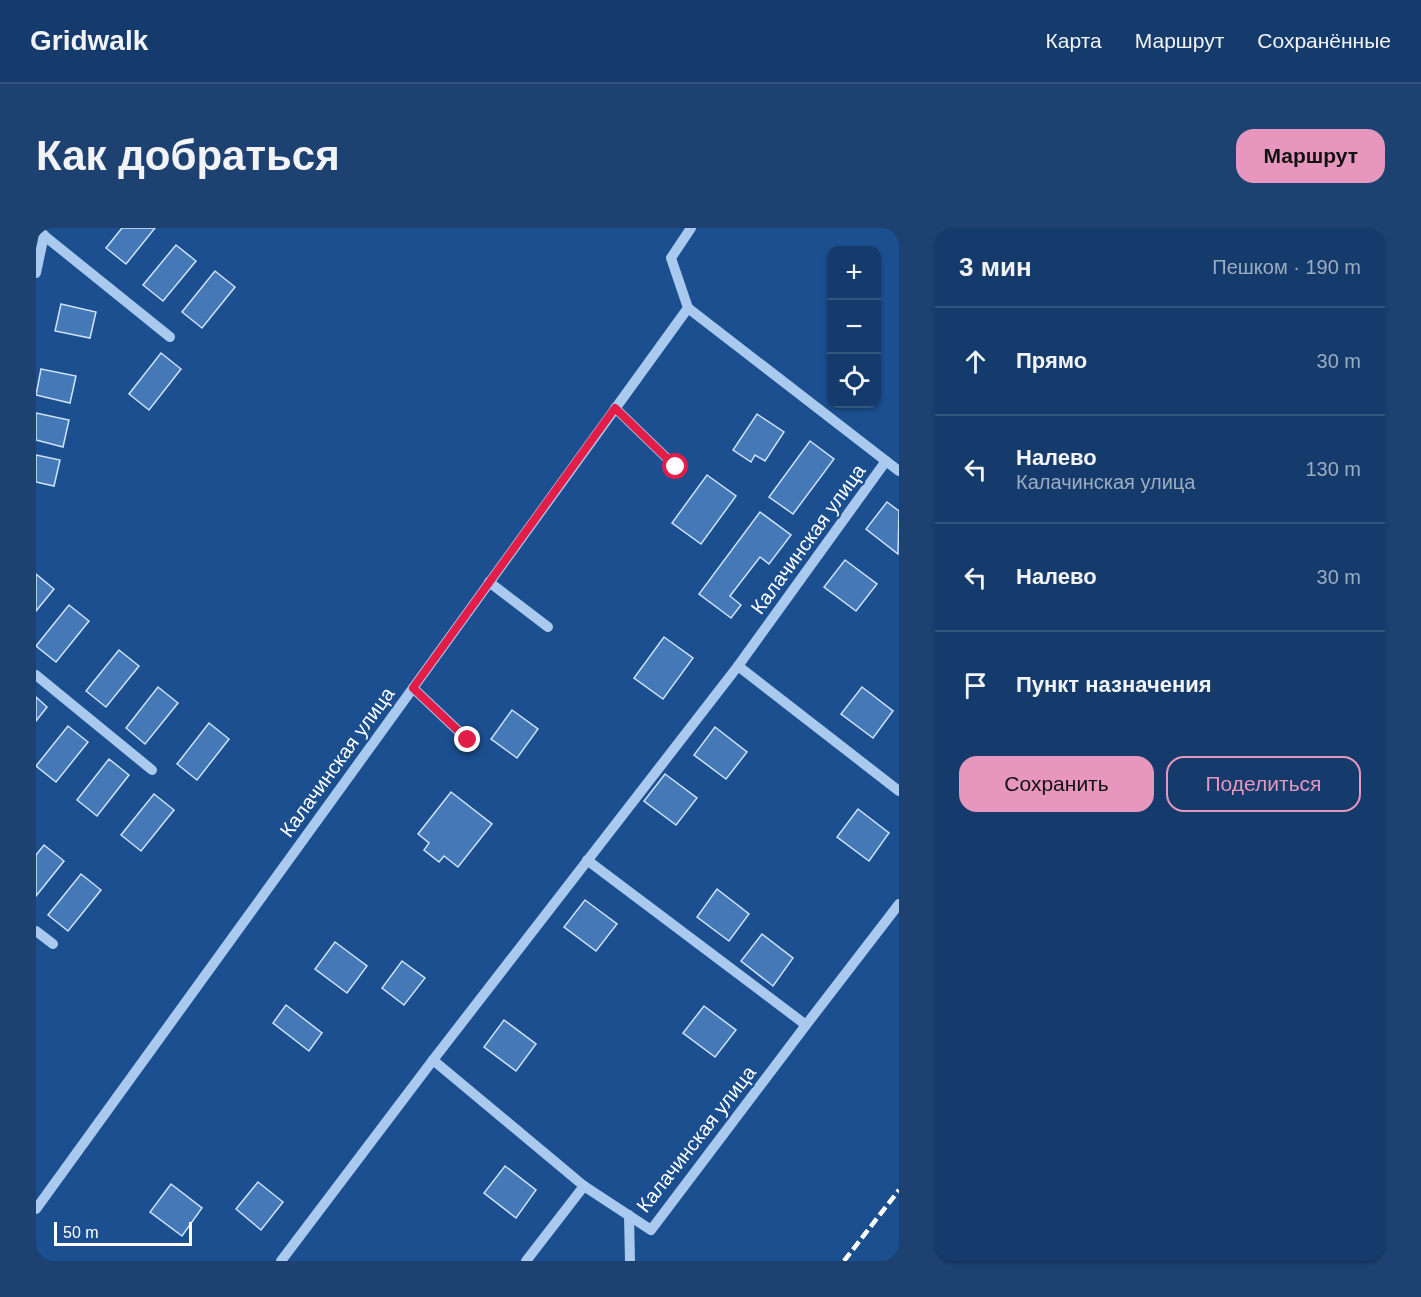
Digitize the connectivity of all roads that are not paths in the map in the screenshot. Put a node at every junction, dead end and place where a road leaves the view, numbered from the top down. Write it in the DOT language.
graph roads {
  1 [pos="691,228"];
  2 [pos="40,232"];
  3 [pos="36,273"];
  4 [pos="688,308"];
  5 [pos="170,337"];
  6 [pos="615,408"];
  7 [pos="886,461"];
  8 [pos="676,467"];
  9 [pos="899,471"];
  10 [pos="489,582"];
  11 [pos="548,627"];
  12 [pos="738,666"];
  13 [pos="36,675"];
  14 [pos="413,688"];
  15 [pos="468,740"];
  16 [pos="152,770"];
  17 [pos="899,791"];
  18 [pos="587,860"];
  19 [pos="899,904"];
  20 [pos="36,931"];
  21 [pos="52,944"];
  22 [pos="806,1025"];
  23 [pos="433,1060"];
  24 [pos="584,1186"];
  25 [pos="36,1209"];
  26 [pos="629,1215"];
  27 [pos="281,1261"];
  28 [pos="526,1261"];
  29 [pos="630,1261"];
  1 -- 4 [label="street"];
  2 -- 3 [label="street"];
  2 -- 5 [label="street"];
  4 -- 6 [label="street, Калачинская улица"];
  4 -- 7 [label="street, Калачинская улица"];
  6 -- 8 [label="street"];
  6 -- 10 [label="street, Калачинская улица"];
  7 -- 9 [label="street"];
  7 -- 12 [label="street, Калачинская улица"];
  10 -- 11 [label="street"];
  10 -- 14 [label="street, Калачинская улица"];
  12 -- 17 [label="street"];
  12 -- 18 [label="street, Калачинская улица"];
  13 -- 16 [label="street"];
  14 -- 15 [label="street"];
  14 -- 25 [label="street, Калачинская улица"];
  18 -- 22 [label="street"];
  18 -- 23 [label="street, Калачинская улица"];
  19 -- 22 [label="street, Калачинская улица"];
  20 -- 21 [label="street"];
  22 -- 26 [label="street, Калачинская улица"];
  23 -- 24 [label="street, Калачинская улица"];
  23 -- 27 [label="street, Калачинская улица"];
  24 -- 26 [label="street, Калачинская улица"];
  24 -- 28 [label="street"];
  26 -- 29 [label="street"];
}
